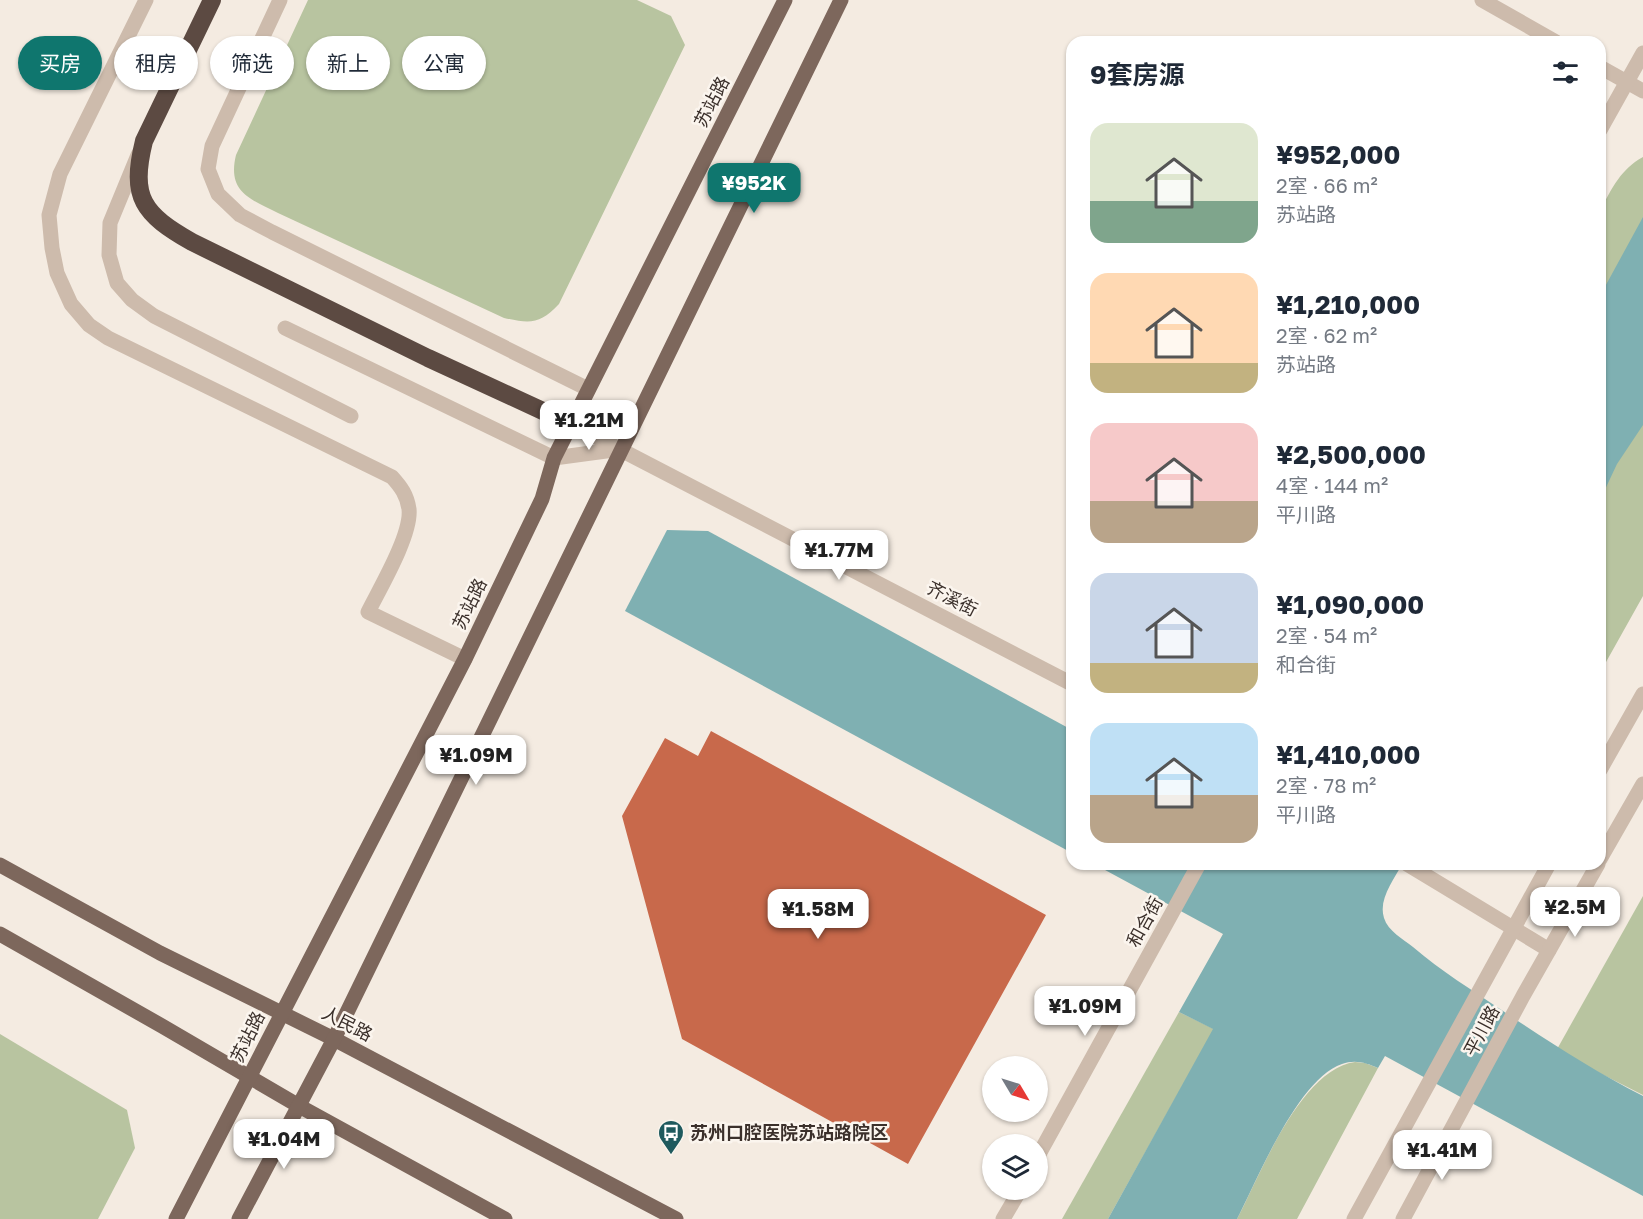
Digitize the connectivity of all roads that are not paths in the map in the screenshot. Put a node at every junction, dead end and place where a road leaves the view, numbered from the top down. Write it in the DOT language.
graph roads {
  1 [pos="146,0"];
  2 [pos="212,0"];
  3 [pos="280,0"];
  4 [pos="785,0"];
  5 [pos="841,0"];
  6 [pos="1482,0"];
  7 [pos="1545,36"];
  8 [pos="1643,53"];
  9 [pos="1606,70"];
  10 [pos="1627,82"];
  11 [pos="1643,91"];
  12 [pos="1606,119"];
  13 [pos="144,141"];
  14 [pos="285,328"];
  15 [pos="588,389"];
  16 [pos="351,417"];
  17 [pos="571,424"];
  18 [pos="621,449"];
  19 [pos="554,458"];
  20 [pos="465,659"];
  21 [pos="1066,681"];
  22 [pos="1643,694"];
  23 [pos="1606,759"];
  24 [pos="1643,784"];
  25 [pos="1606,849"];
  26 [pos="0,865"];
  27 [pos="1196,870"];
  28 [pos="1417,870"];
  29 [pos="1546,870"];
  30 [pos="1595,870"];
  31 [pos="1514,927"];
  32 [pos="0,934"];
  33 [pos="1549,950"];
  34 [pos="282,1012"];
  35 [pos="334,1039"];
  36 [pos="250,1077"];
  37 [pos="299,1106"];
  38 [pos="1048,1138"];
  39 [pos="1014,1200"];
  40 [pos="176,1219"];
  41 [pos="239,1219"];
  42 [pos="505,1219"];
  43 [pos="676,1219"];
  44 [pos="1004,1219"];
  45 [pos="1354,1219"];
  46 [pos="1403,1219"];
  1 -- 20 [label="street"];
  2 -- 13 [label="highway"];
  3 -- 15 [label="street"];
  4 -- 15 [label="main road, 苏站路"];
  5 -- 18 [label="main road"];
  6 -- 7 [label="street"];
  8 -- 10 [label="street"];
  9 -- 10 [label="street"];
  10 -- 11 [label="street"];
  10 -- 12 [label="street"];
  13 -- 16 [label="street"];
  13 -- 17 [label="highway"];
  14 -- 19 [label="street"];
  15 -- 17 [label="main road, 苏站路"];
  17 -- 18 [label="street, 齐溪街"];
  17 -- 19 [label="main road, 苏站路"];
  18 -- 19 [label="street"];
  18 -- 21 [label="street, 齐溪街"];
  18 -- 35 [label="main road"];
  19 -- 20 [label="main road, 苏站路"];
  20 -- 34 [label="main road, 苏站路"];
  22 -- 23 [label="street"];
  24 -- 25 [label="street"];
  26 -- 34 [label="main road, 人民路"];
  27 -- 38 [label="street, 和合街"];
  28 -- 31 [label="street"];
  29 -- 31 [label="street, 平川路"];
  30 -- 33 [label="street, 平川路"];
  31 -- 33 [label="street"];
  31 -- 45 [label="street, 平川路"];
  32 -- 36 [label="main road"];
  33 -- 46 [label="street, 平川路"];
  34 -- 35 [label="main road, 人民路"];
  34 -- 36 [label="main road, 苏站路"];
  35 -- 37 [label="main road"];
  35 -- 43 [label="main road, 人民路"];
  36 -- 37 [label="main road"];
  36 -- 40 [label="main road, 苏站路"];
  37 -- 41 [label="main road"];
  37 -- 42 [label="main road"];
  39 -- 44 [label="street"];
}
